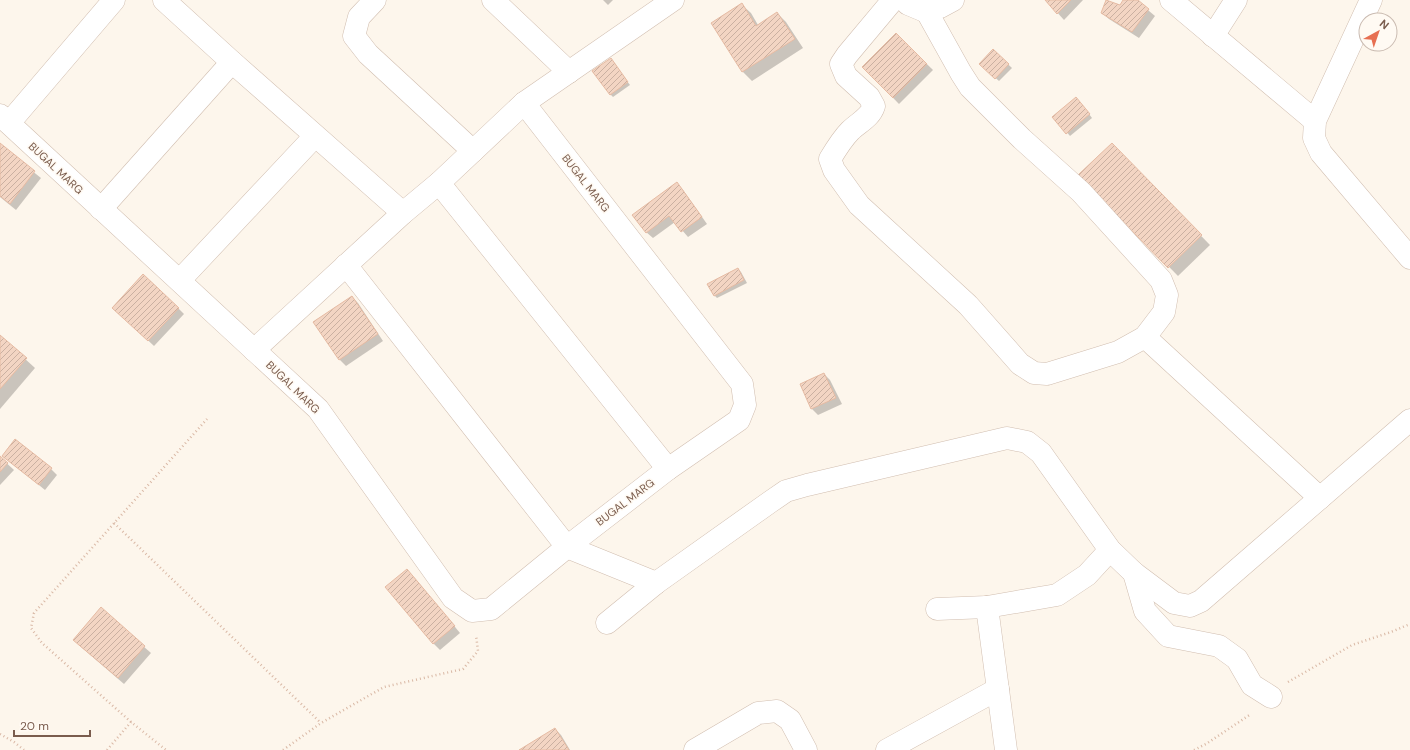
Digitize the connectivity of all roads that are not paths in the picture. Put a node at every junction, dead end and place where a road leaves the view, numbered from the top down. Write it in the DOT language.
graph roads {
  1 [pos="114,0"];
  2 [pos="164,0"];
  3 [pos="375,0"];
  4 [pos="493,0"];
  5 [pos="673,0"];
  6 [pos="893,0"];
  7 [pos="904,0"];
  8 [pos="953,0"];
  9 [pos="1171,0"];
  10 [pos="1236,0"];
  11 [pos="1371,0"];
  12 [pos="927,12"];
  13 [pos="1213,36"];
  14 [pos="232,62"];
  15 [pos="569,72"];
  16 [pos="524,103"];
  17 [pos="4,119"];
  18 [pos="1315,121"];
  19 [pos="315,136"];
  20 [pos="473,151"];
  21 [pos="439,183"];
  22 [pos="101,209"];
  23 [pos="403,213"];
  24 [pos="1410,258"];
  25 [pos="346,266"];
  26 [pos="180,280"];
  27 [pos="1145,336"];
  28 [pos="254,350"];
  29 [pos="1410,420"];
  30 [pos="668,469"];
  31 [pos="1320,498"];
  32 [pos="567,547"];
  33 [pos="1110,550"];
  34 [pos="1134,573"];
  35 [pos="656,583"];
  36 [pos="987,607"];
  37 [pos="937,609"];
  38 [pos="607,623"];
  39 [pos="998,689"];
  40 [pos="1270,697"];
  41 [pos="695,750"];
  42 [pos="806,750"];
  43 [pos="887,750"];
  44 [pos="1006,750"];
  1 -- 17 [label="street"];
  2 -- 14 [label="street"];
  3 -- 20 [label="street"];
  4 -- 15 [label="street"];
  5 -- 15 [label="street"];
  6 -- 27 [label="street"];
  7 -- 12 [label="street"];
  8 -- 12 [label="street"];
  9 -- 13 [label="street"];
  10 -- 13 [label="street"];
  11 -- 18 [label="street"];
  12 -- 27 [label="street"];
  13 -- 18 [label="street"];
  14 -- 19 [label="street"];
  14 -- 22 [label="street"];
  15 -- 16 [label="street"];
  16 -- 20 [label="street"];
  16 -- 30 [label="street, BUGAL MARG"];
  17 -- 22 [label="street, BUGAL MARG"];
  18 -- 24 [label="street"];
  19 -- 23 [label="street"];
  19 -- 26 [label="street"];
  20 -- 21 [label="street"];
  21 -- 23 [label="street"];
  21 -- 30 [label="street"];
  22 -- 26 [label="street, BUGAL MARG"];
  23 -- 25 [label="street"];
  25 -- 28 [label="street"];
  25 -- 32 [label="street"];
  26 -- 28 [label="street, BUGAL MARG"];
  27 -- 31 [label="street"];
  28 -- 32 [label="street, BUGAL MARG"];
  29 -- 31 [label="street"];
  30 -- 32 [label="street, BUGAL MARG"];
  31 -- 34 [label="street"];
  32 -- 35 [label="street"];
  33 -- 34 [label="street"];
  33 -- 35 [label="street"];
  33 -- 36 [label="street"];
  34 -- 40 [label="street"];
  35 -- 38 [label="street"];
  36 -- 37 [label="street"];
  36 -- 39 [label="street"];
  39 -- 43 [label="street"];
  39 -- 44 [label="street"];
  41 -- 42 [label="street"];
}
